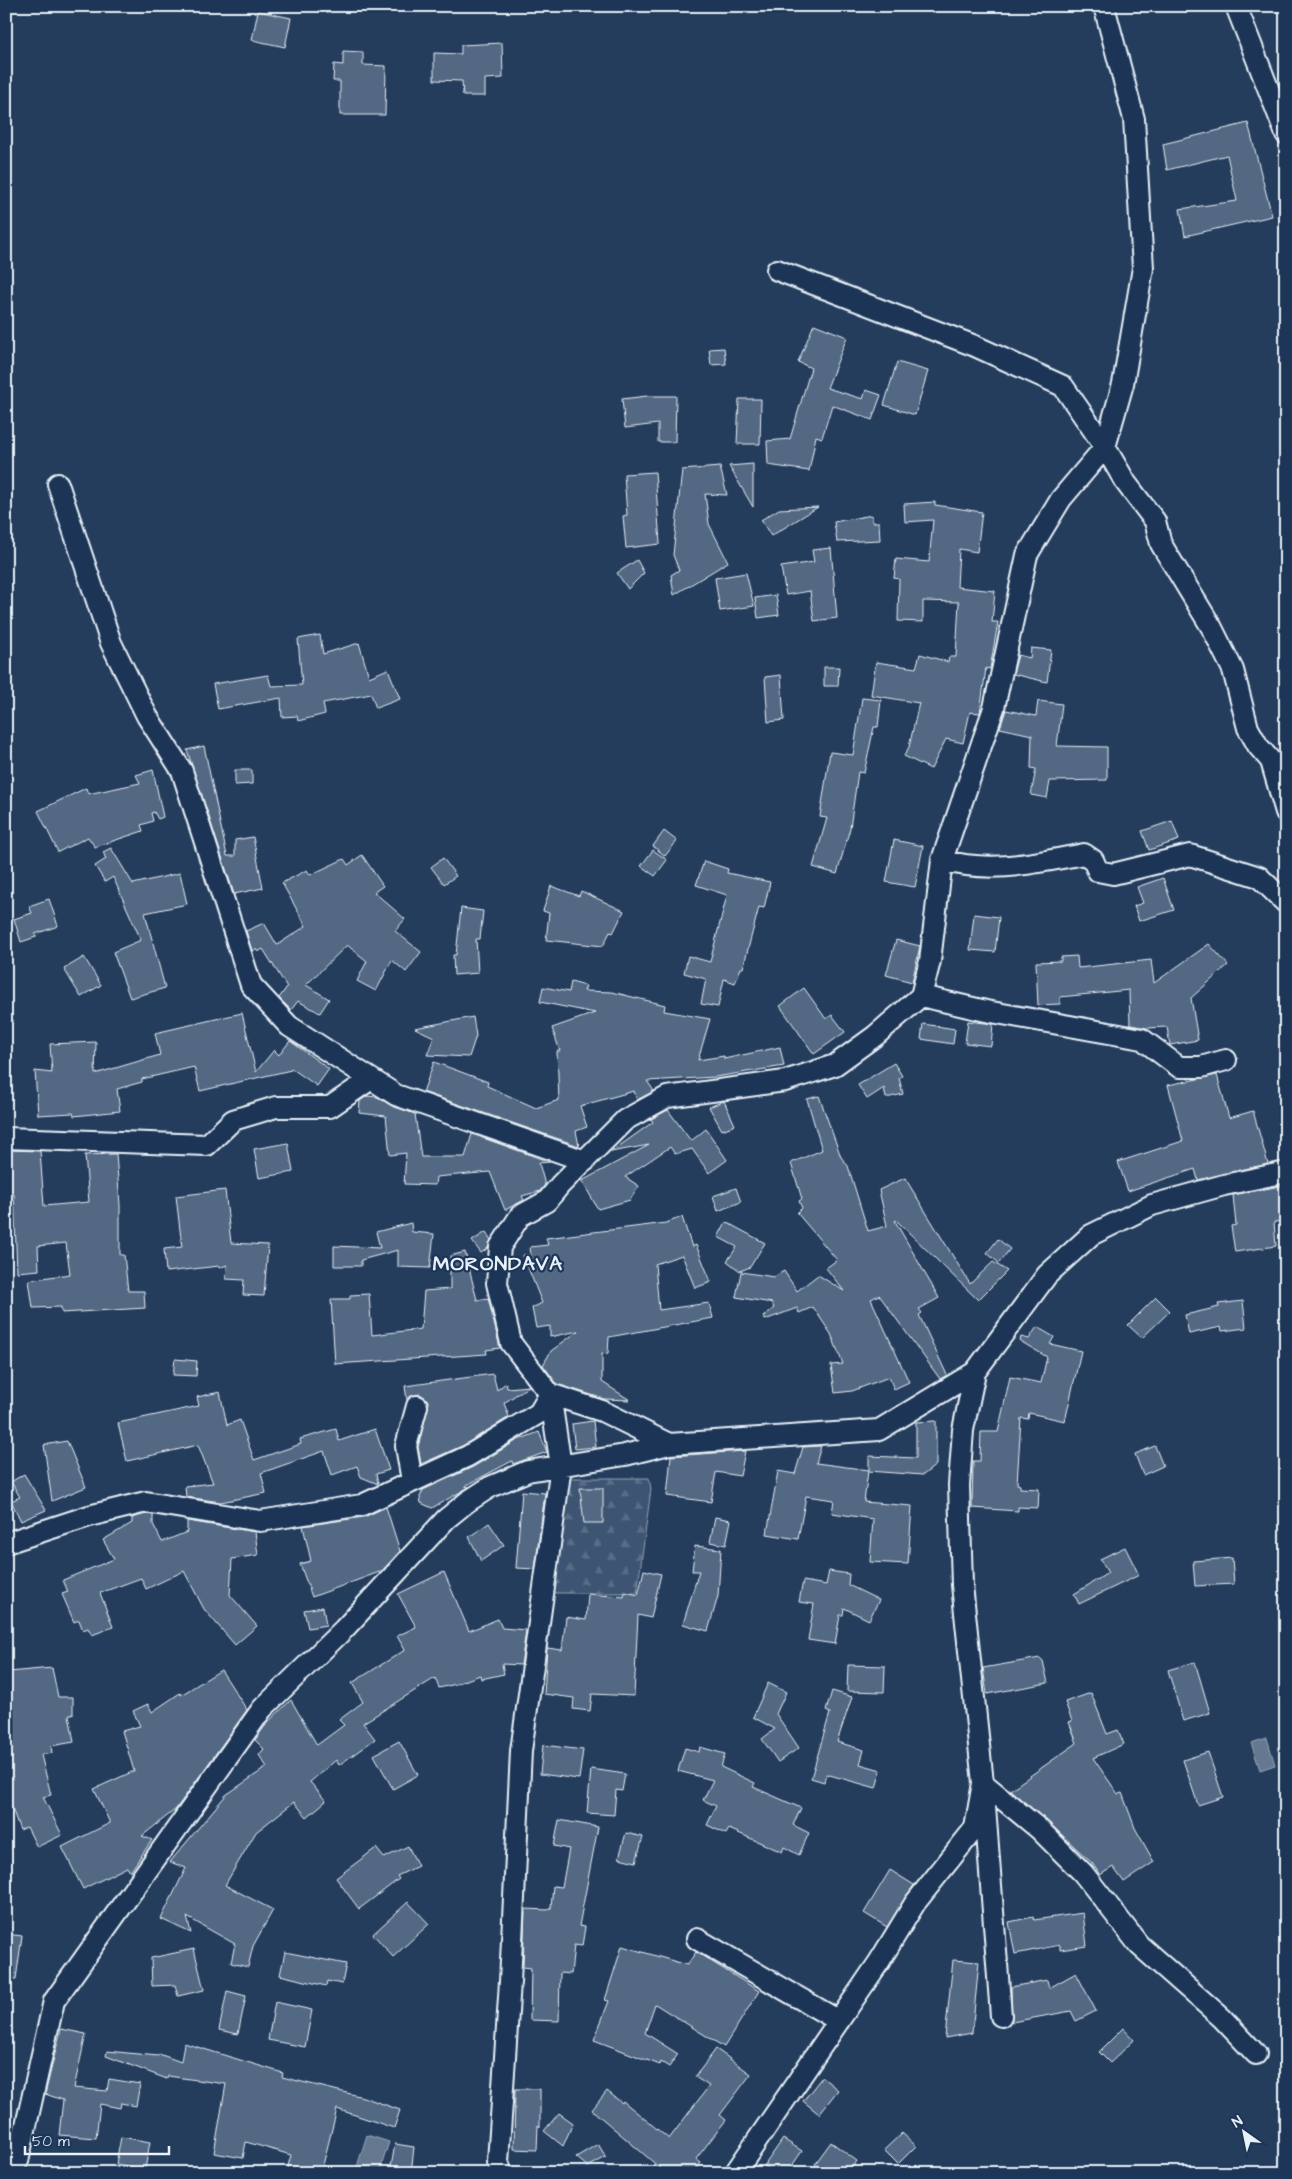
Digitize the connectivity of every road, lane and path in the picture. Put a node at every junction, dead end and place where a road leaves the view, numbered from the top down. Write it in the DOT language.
graph roads {
  1 [pos="1104,6"];
  2 [pos="1236,6"];
  3 [pos="1286,134"];
  4 [pos="778,270"];
  5 [pos="1105,446"];
  6 [pos="58,484"];
  7 [pos="1286,812"];
  8 [pos="942,860"];
  9 [pos="1286,903"];
  10 [pos="921,996"];
  11 [pos="1226,1060"];
  12 [pos="371,1079"];
  13 [pos="6,1138"];
  14 [pos="585,1161"];
  15 [pos="1286,1172"];
  16 [pos="975,1372"];
  17 [pos="550,1394"];
  18 [pos="417,1406"];
  19 [pos="669,1444"];
  20 [pos="561,1466"];
  21 [pos="412,1481"];
  22 [pos="6,1543"];
  23 [pos="983,1783"];
  24 [pos="697,1939"];
  25 [pos="1001,2016"];
  26 [pos="839,2021"];
  27 [pos="1256,2054"];
  28 [pos="14,2165"];
  29 [pos="502,2173"];
  30 [pos="735,2173"];
  1 -- 5 [label="street"];
  2 -- 3 [label="street"];
  4 -- 5 [label="street"];
  5 -- 7 [label="street"];
  5 -- 8 [label="street"];
  6 -- 12 [label="street"];
  8 -- 9 [label="street"];
  8 -- 10 [label="street"];
  10 -- 11 [label="street"];
  10 -- 14 [label="street"];
  12 -- 13 [label="street"];
  12 -- 14 [label="street"];
  14 -- 17 [label="street"];
  15 -- 16 [label="street"];
  16 -- 19 [label="street"];
  16 -- 23 [label="street"];
  17 -- 19 [label="street"];
  17 -- 20 [label="street"];
  17 -- 21 [label="street"];
  18 -- 21 [label="street"];
  19 -- 20 [label="street"];
  20 -- 28 [label="street"];
  20 -- 29 [label="street"];
  21 -- 22 [label="street"];
  23 -- 25 [label="street"];
  23 -- 26 [label="street"];
  23 -- 27 [label="street"];
  24 -- 26 [label="street"];
  26 -- 30 [label="street"];
}
